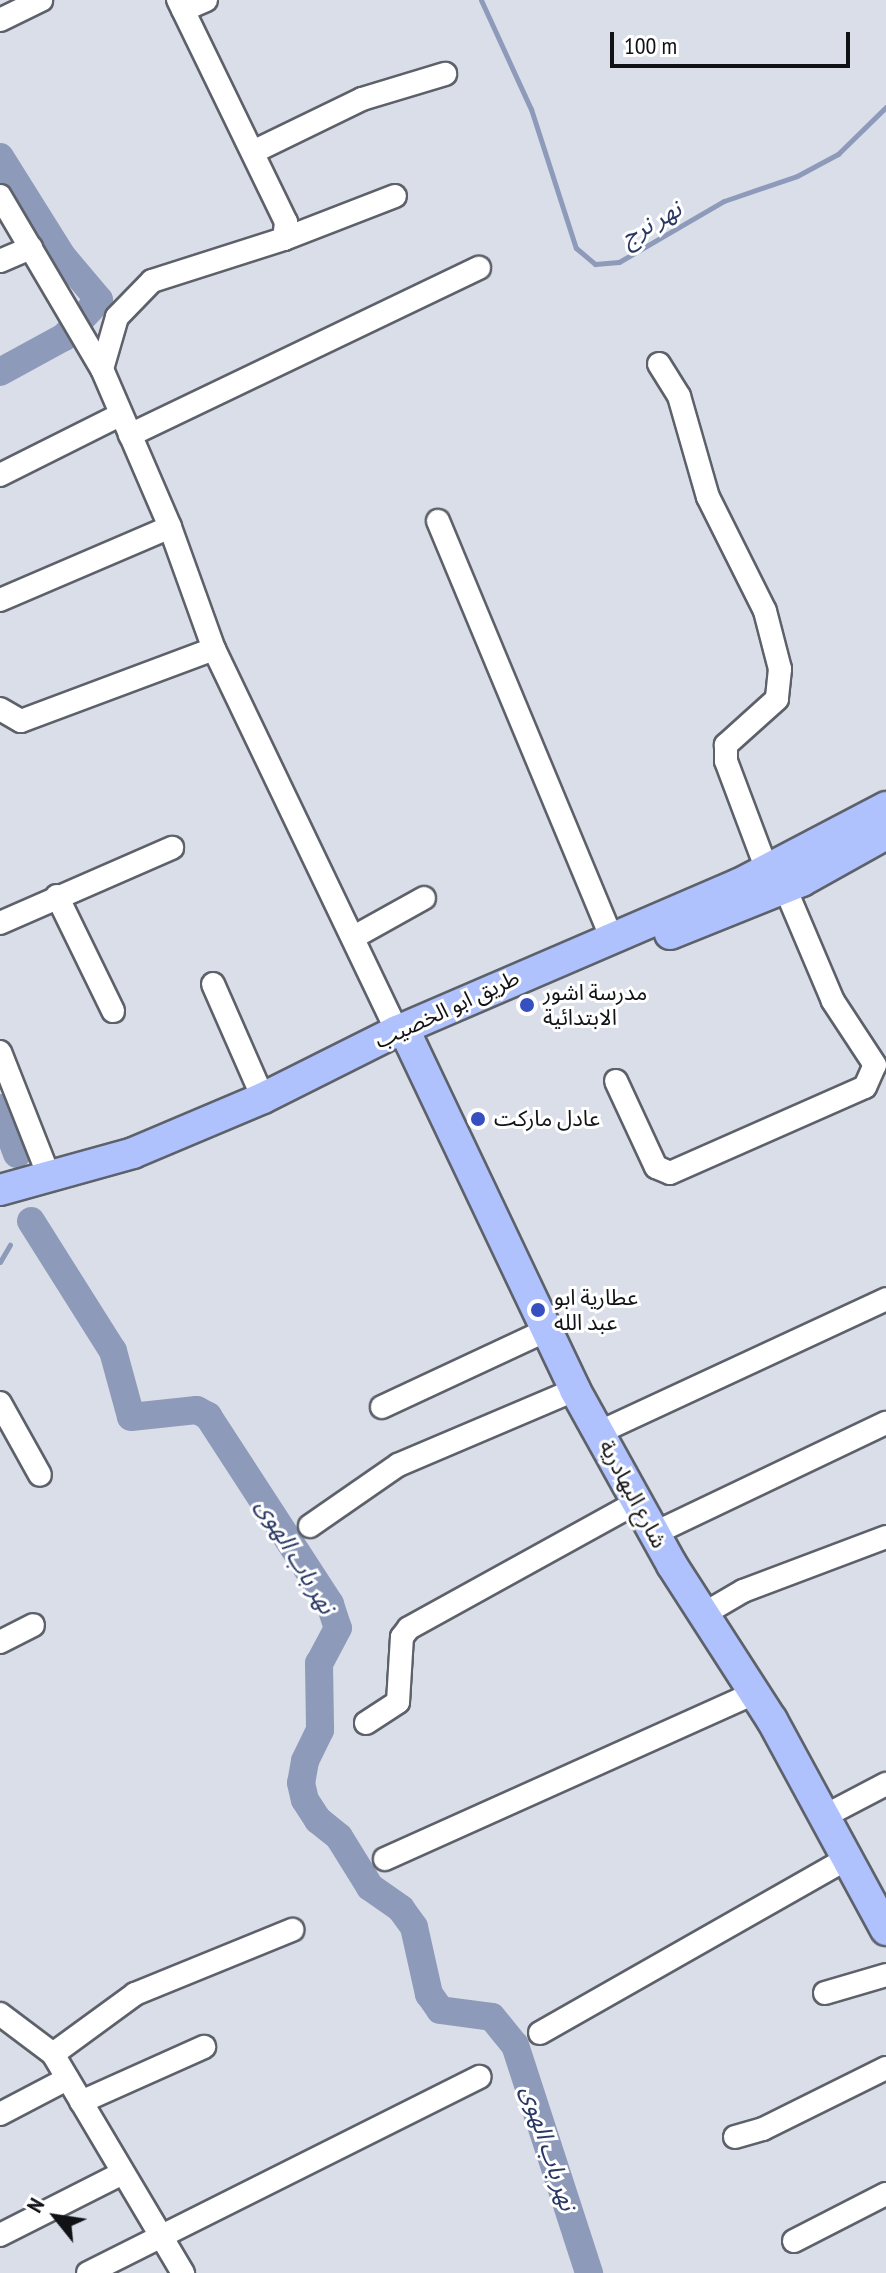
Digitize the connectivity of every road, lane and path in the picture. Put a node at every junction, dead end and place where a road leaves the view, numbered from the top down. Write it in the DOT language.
graph roads {
  1 [pos="41,0"];
  2 [pos="206,0"];
  3 [pos="181,5"];
  4 [pos="0,20"];
  5 [pos="445,74"];
  6 [pos="253,152"];
  7 [pos="0,196"];
  8 [pos="395,196"];
  9 [pos="284,239"];
  10 [pos="31,248"];
  11 [pos="0,261"];
  12 [pos="479,268"];
  13 [pos="97,361"];
  14 [pos="659,364"];
  15 [pos="125,425"];
  16 [pos="0,475"];
  17 [pos="438,521"];
  18 [pos="170,527"];
  19 [pos="0,600"];
  20 [pos="214,649"];
  21 [pos="0,709"];
  22 [pos="886,807"];
  23 [pos="882,844"];
  24 [pos="172,848"];
  25 [pos="776,879"];
  26 [pos="742,894"];
  27 [pos="57,896"];
  28 [pos="424,898"];
  29 [pos="0,923"];
  30 [pos="611,936"];
  31 [pos="354,937"];
  32 [pos="213,984"];
  33 [pos="113,1011"];
  34 [pos="403,1036"];
  35 [pos="0,1052"];
  36 [pos="616,1081"];
  37 [pos="263,1098"];
  38 [pos="50,1179"];
  39 [pos="0,1190"];
  40 [pos="0,1209"];
  41 [pos="886,1299"];
  42 [pos="545,1331"];
  43 [pos="575,1390"];
  44 [pos="0,1403"];
  45 [pos="382,1407"];
  46 [pos="886,1423"];
  47 [pos="600,1432"];
  48 [pos="40,1475"];
  49 [pos="637,1502"];
  50 [pos="310,1526"];
  51 [pos="655,1533"];
  52 [pos="886,1537"];
  53 [pos="702,1615"];
  54 [pos="33,1625"];
  55 [pos="0,1642"];
  56 [pos="754,1693"];
  57 [pos="366,1723"];
  58 [pos="886,1784"];
  59 [pos="825,1816"];
  60 [pos="848,1858"];
  61 [pos="385,1859"];
  62 [pos="292,1930"];
  63 [pos="886,1930"];
  64 [pos="886,1975"];
  65 [pos="825,1993"];
  66 [pos="0,2014"];
  67 [pos="540,2033"];
  68 [pos="204,2047"];
  69 [pos="53,2054"];
  70 [pos="886,2068"];
  71 [pos="480,2077"];
  72 [pos="67,2079"];
  73 [pos="81,2102"];
  74 [pos="0,2114"];
  75 [pos="735,2137"];
  76 [pos="121,2174"];
  77 [pos="886,2194"];
  78 [pos="161,2234"];
  79 [pos="0,2235"];
  80 [pos="794,2241"];
  81 [pos="88,2273"];
  82 [pos="183,2273"];
  1 -- 4 [label="street"];
  2 -- 3 [label="street"];
  3 -- 6 [label="street"];
  5 -- 6 [label="street"];
  6 -- 9 [label="street"];
  7 -- 10 [label="street"];
  8 -- 9 [label="street"];
  9 -- 13 [label="street"];
  10 -- 11 [label="street"];
  10 -- 13 [label="street"];
  12 -- 15 [label="street"];
  13 -- 15 [label="street"];
  14 -- 25 [label="street"];
  15 -- 16 [label="street"];
  15 -- 18 [label="street"];
  17 -- 30 [label="street"];
  18 -- 19 [label="street"];
  18 -- 20 [label="street"];
  20 -- 21 [label="street"];
  20 -- 31 [label="street"];
  22 -- 25 [label="main road, طريق ابو الخصيب"];
  23 -- 25 [label="main road, طريق ابو الخصيب"];
  24 -- 27 [label="street"];
  25 -- 26 [label="main road, طريق ابو الخصيب"];
  25 -- 36 [label="street"];
  26 -- 30 [label="main road, طريق ابو الخصيب"];
  26 -- 34 [label="main road, طريق ابو الخصيب"];
  27 -- 29 [label="street"];
  27 -- 33 [label="street"];
  28 -- 31 [label="street"];
  30 -- 34 [label="main road, طريق ابو الخصيب"];
  31 -- 34 [label="street"];
  32 -- 37 [label="street"];
  34 -- 37 [label="main road, طريق ابو الخصيب"];
  34 -- 40 [label="main road, طريق ابو الخصيب"];
  34 -- 42 [label="main road, شارع البهادرية"];
  35 -- 38 [label="street"];
  37 -- 38 [label="main road, طريق ابو الخصيب"];
  38 -- 39 [label="main road, طريق ابو الخصيب"];
  41 -- 47 [label="street"];
  42 -- 43 [label="main road, شارع البهادرية"];
  42 -- 45 [label="street"];
  43 -- 47 [label="main road, شارع البهادرية"];
  43 -- 50 [label="street"];
  44 -- 48 [label="street"];
  46 -- 51 [label="street"];
  47 -- 49 [label="main road, شارع البهادرية"];
  49 -- 51 [label="main road, شارع البهادرية"];
  49 -- 57 [label="street"];
  51 -- 53 [label="main road, شارع البهادرية"];
  52 -- 53 [label="street"];
  53 -- 56 [label="main road, شارع البهادرية"];
  54 -- 55 [label="street"];
  56 -- 59 [label="main road, شارع البهادرية"];
  56 -- 61 [label="street"];
  58 -- 59 [label="street"];
  59 -- 60 [label="main road, شارع البهادرية"];
  60 -- 63 [label="main road, شارع البهادرية"];
  60 -- 67 [label="street"];
  62 -- 69 [label="street"];
  64 -- 65 [label="street"];
  66 -- 69 [label="street"];
  68 -- 73 [label="street"];
  69 -- 72 [label="street"];
  70 -- 75 [label="street"];
  71 -- 78 [label="street"];
  72 -- 73 [label="street"];
  72 -- 74 [label="street"];
  73 -- 76 [label="street"];
  76 -- 78 [label="street"];
  76 -- 79 [label="street"];
  77 -- 80 [label="street"];
  78 -- 81 [label="street"];
  78 -- 82 [label="street"];
}
